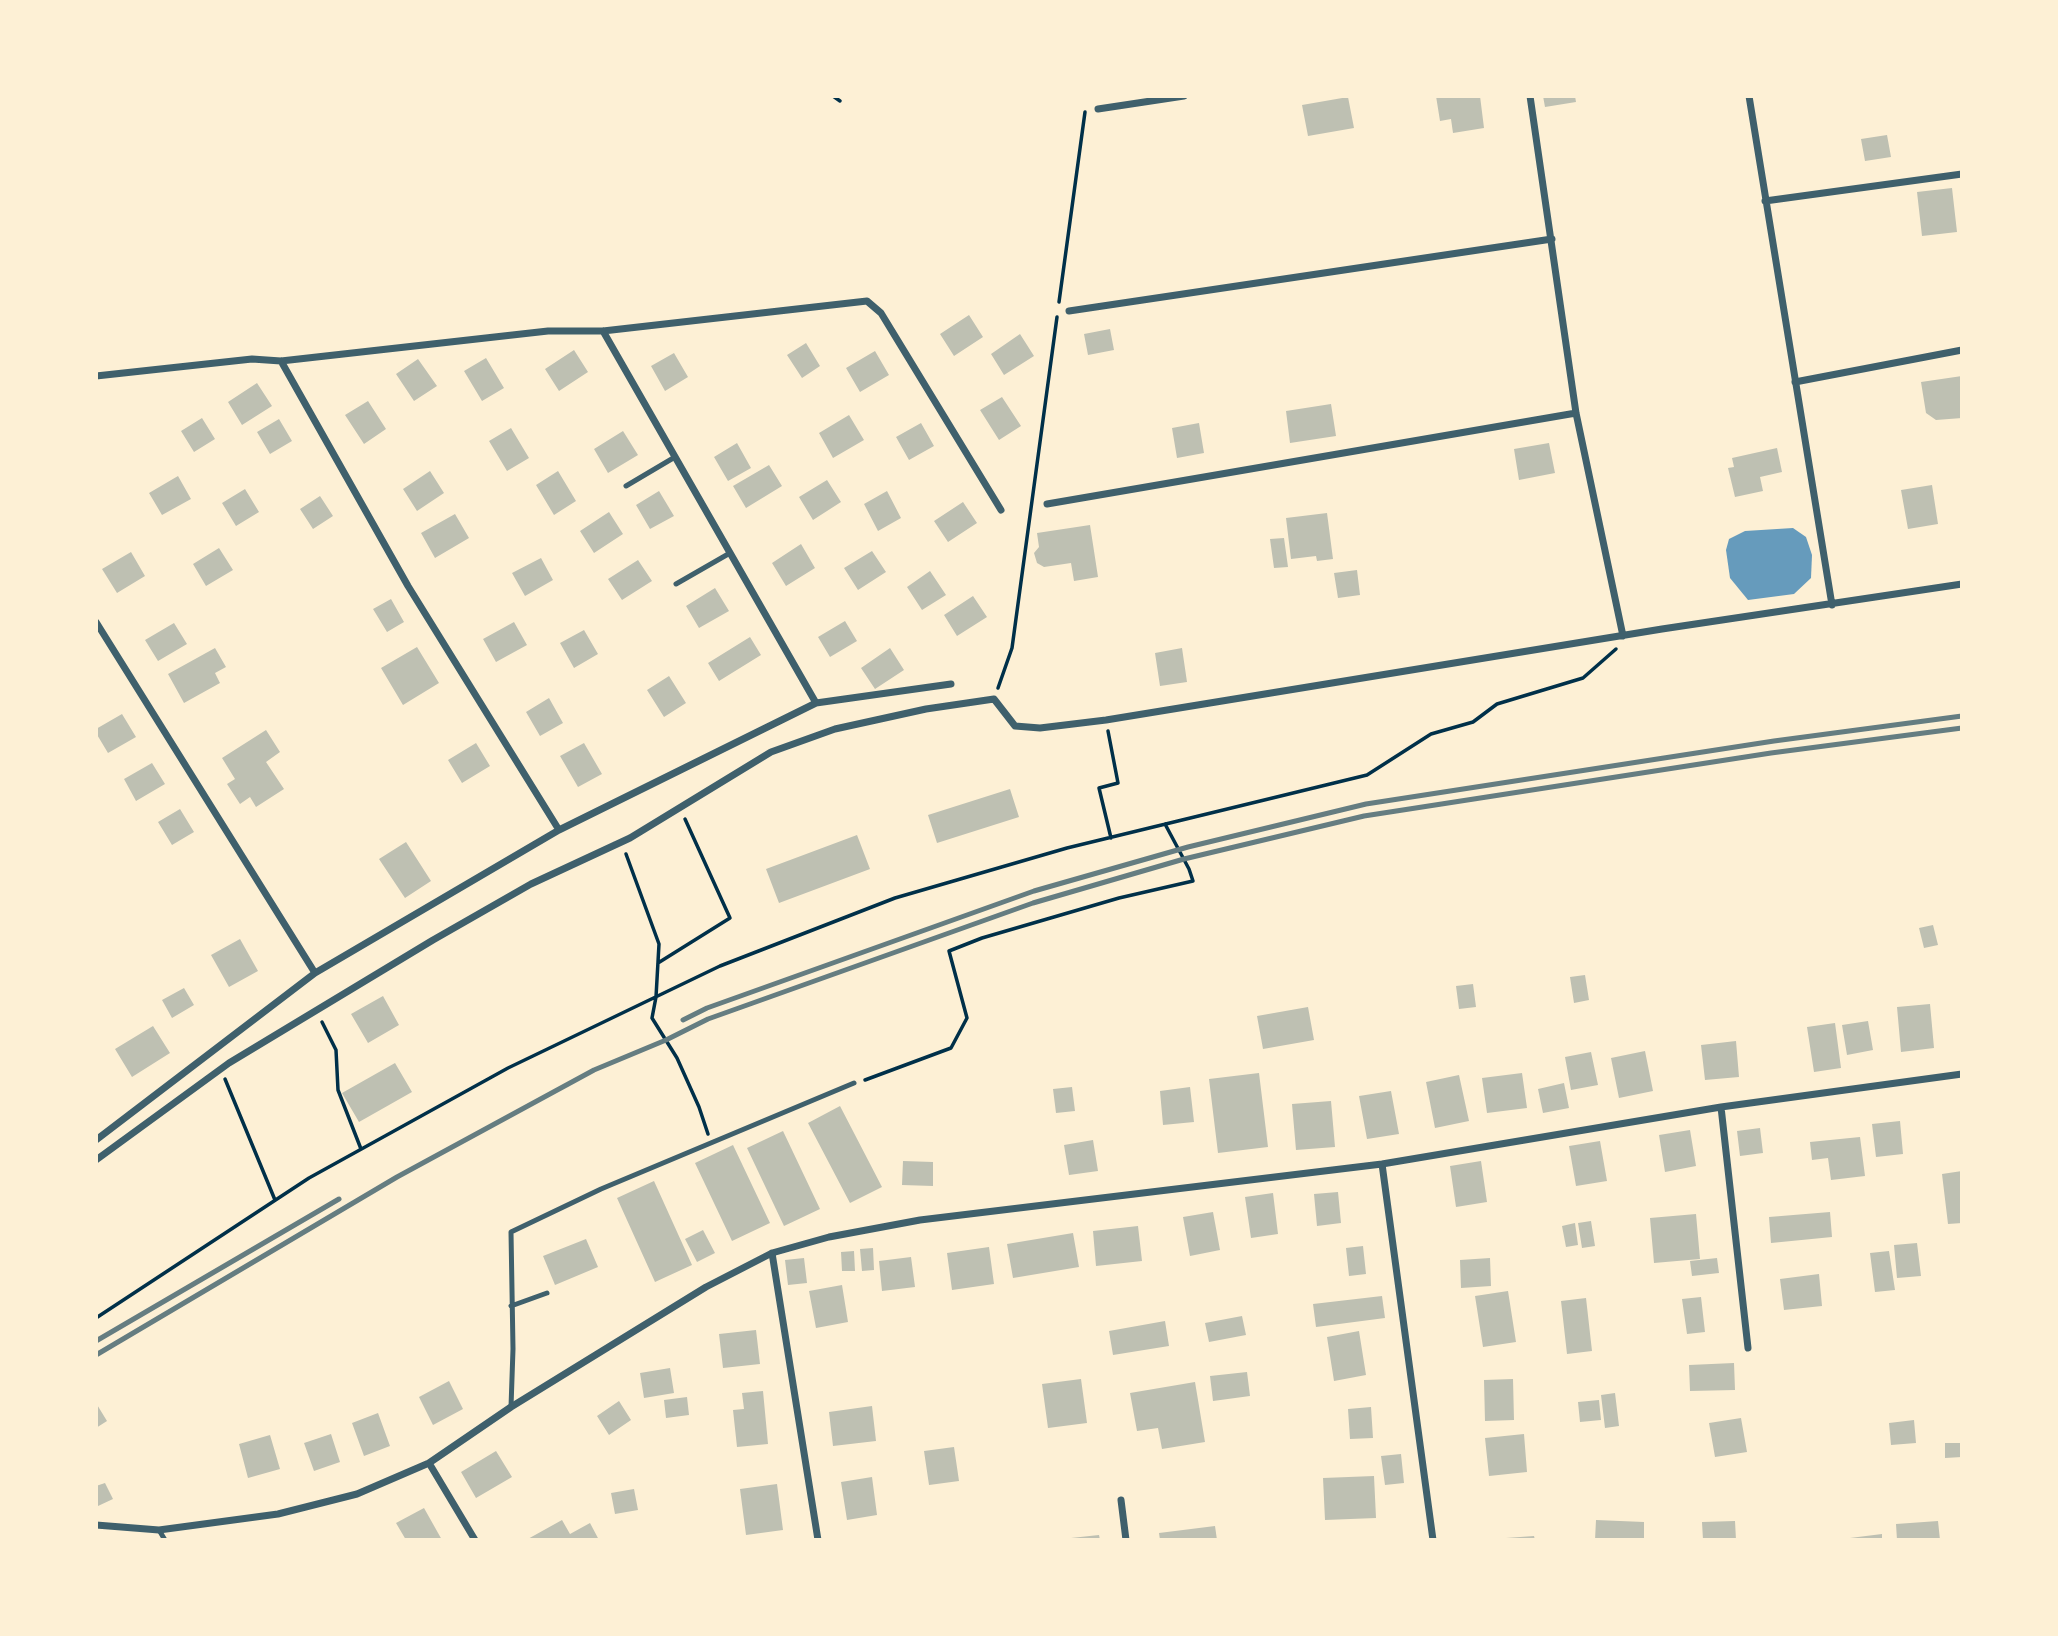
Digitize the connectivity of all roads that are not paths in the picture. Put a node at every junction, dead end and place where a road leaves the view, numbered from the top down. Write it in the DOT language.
graph roads {
  1 [pos="1184,96"];
  2 [pos="1530,96"];
  3 [pos="1749,96"];
  4 [pos="1098,109"];
  5 [pos="1962,174"];
  6 [pos="1765,201"];
  7 [pos="1552,239"];
  8 [pos="1069,311"];
  9 [pos="603,331"];
  10 [pos="1962,350"];
  11 [pos="281,361"];
  12 [pos="96,376"];
  13 [pos="1796,382"];
  14 [pos="1576,412"];
  15 [pos="675,457"];
  16 [pos="626,486"];
  17 [pos="1047,504"];
  18 [pos="1001,510"];
  19 [pos="730,552"];
  20 [pos="676,584"];
  21 [pos="1962,584"];
  22 [pos="1832,605"];
  23 [pos="96,622"];
  24 [pos="1623,636"];
  25 [pos="951,684"];
  26 [pos="816,703"];
  27 [pos="559,830"];
  28 [pos="315,974"];
  29 [pos="1962,1074"];
  30 [pos="855,1083"];
  31 [pos="1721,1107"];
  32 [pos="96,1140"];
  33 [pos="96,1160"];
  34 [pos="1382,1164"];
  35 [pos="772,1253"];
  36 [pos="547,1293"];
  37 [pos="512,1306"];
  38 [pos="1748,1348"];
  39 [pos="511,1407"];
  40 [pos="429,1462"];
  41 [pos="1121,1500"];
  42 [pos="96,1525"];
  43 [pos="159,1530"];
  44 [pos="166,1540"];
  45 [pos="475,1540"];
  46 [pos="818,1540"];
  47 [pos="1126,1540"];
  48 [pos="1433,1540"];
  1 -- 4 [label="street"];
  2 -- 7 [label="street"];
  3 -- 6 [label="street"];
  5 -- 6 [label="street"];
  6 -- 13 [label="street"];
  7 -- 8 [label="street"];
  7 -- 14 [label="street"];
  9 -- 11 [label="street"];
  9 -- 15 [label="street"];
  9 -- 18 [label="street"];
  10 -- 13 [label="street"];
  11 -- 12 [label="street"];
  11 -- 27 [label="street"];
  13 -- 22 [label="street"];
  14 -- 17 [label="street"];
  14 -- 24 [label="street"];
  15 -- 16 [label="lane"];
  15 -- 19 [label="street"];
  19 -- 20 [label="lane"];
  19 -- 26 [label="street"];
  21 -- 22 [label="street"];
  22 -- 24 [label="street"];
  23 -- 28 [label="street"];
  24 -- 33 [label="street"];
  25 -- 26 [label="street"];
  26 -- 27 [label="street"];
  27 -- 28 [label="street"];
  28 -- 32 [label="street"];
  29 -- 31 [label="street"];
  30 -- 37 [label="lane"];
  31 -- 34 [label="street"];
  31 -- 38 [label="street"];
  34 -- 35 [label="street"];
  34 -- 48 [label="street"];
  35 -- 39 [label="street"];
  35 -- 46 [label="street"];
  36 -- 37 [label="lane"];
  37 -- 39 [label="lane"];
  39 -- 40 [label="street"];
  40 -- 43 [label="street"];
  40 -- 45 [label="street"];
  41 -- 47 [label="street"];
  42 -- 43 [label="street"];
  43 -- 44 [label="lane"];
}
